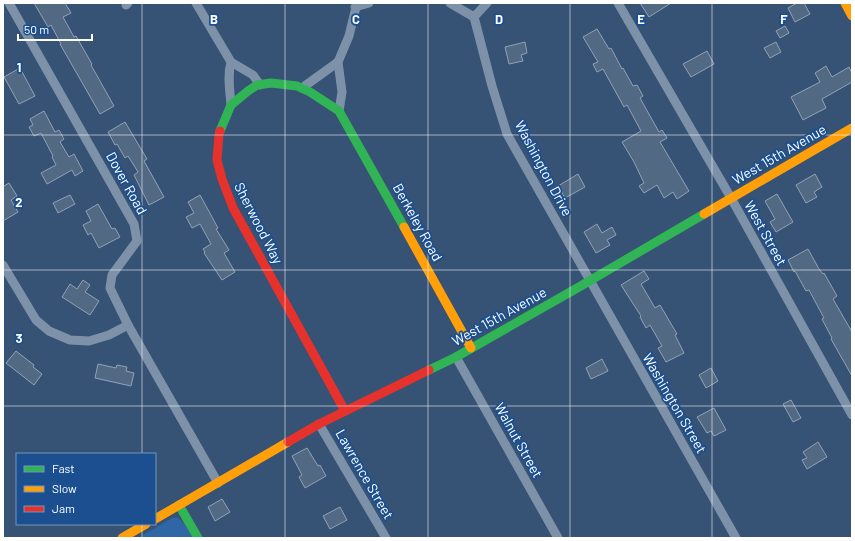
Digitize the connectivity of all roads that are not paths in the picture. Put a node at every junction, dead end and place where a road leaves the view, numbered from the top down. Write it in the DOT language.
graph roads {
  1 [pos="10,3"];
  2 [pos="196,3"];
  3 [pos="370,3"];
  4 [pos="450,3"];
  5 [pos="487,3"];
  6 [pos="618,3"];
  7 [pos="845,3"];
  8 [pos="356,5"];
  9 [pos="474,16"];
  10 [pos="852,16"];
  11 [pos="231,62"];
  12 [pos="338,62"];
  13 [pos="260,85"];
  14 [pos="302,88"];
  15 [pos="231,105"];
  16 [pos="339,111"];
  17 [pos="852,128"];
  18 [pos="731,198"];
  19 [pos="3,265"];
  20 [pos="590,281"];
  21 [pos="128,324"];
  22 [pos="471,348"];
  23 [pos="456,357"];
  24 [pos="345,411"];
  25 [pos="852,415"];
  26 [pos="319,424"];
  27 [pos="218,482"];
  28 [pos="179,505"];
  29 [pos="156,518"];
  30 [pos="144,525"];
  31 [pos="122,538"];
  32 [pos="198,538"];
  33 [pos="386,538"];
  34 [pos="558,538"];
  35 [pos="736,538"];
  1 -- 21 [label="street, Dover Road"];
  2 -- 11 [label="street"];
  3 -- 8 [label="street"];
  4 -- 9 [label="street"];
  5 -- 9 [label="street"];
  6 -- 18 [label="street, West Street"];
  7 -- 10 [label="street"];
  8 -- 12 [label="street"];
  9 -- 20 [label="street, Washington Drive"];
  11 -- 13 [label="street"];
  11 -- 15 [label="street"];
  12 -- 14 [label="street"];
  12 -- 16 [label="street"];
  13 -- 14 [label="street, Sherwood Way"];
  13 -- 15 [label="street, Sherwood Way"];
  14 -- 16 [label="street, Sherwood Way"];
  15 -- 24 [label="street, Sherwood Way"];
  16 -- 22 [label="street, Berkeley Road"];
  17 -- 18 [label="street, West 15th Avenue"];
  18 -- 20 [label="street, West 15th Avenue"];
  18 -- 25 [label="street, West Street"];
  19 -- 21 [label="street"];
  20 -- 22 [label="street, West 15th Avenue"];
  20 -- 35 [label="street, Washington Street"];
  21 -- 27 [label="street, Dover Road"];
  22 -- 23 [label="street, West 15th Avenue"];
  23 -- 24 [label="street, West 15th Avenue"];
  23 -- 34 [label="street, Walnut Street"];
  24 -- 26 [label="street, West 15th Avenue"];
  26 -- 27 [label="street, West 15th Avenue"];
  26 -- 33 [label="street, Lawrence Street"];
  27 -- 28 [label="street, West 15th Avenue"];
  28 -- 29 [label="street, West 15th Avenue"];
  28 -- 32 [label="street"];
  30 -- 31 [label="street"];
}
